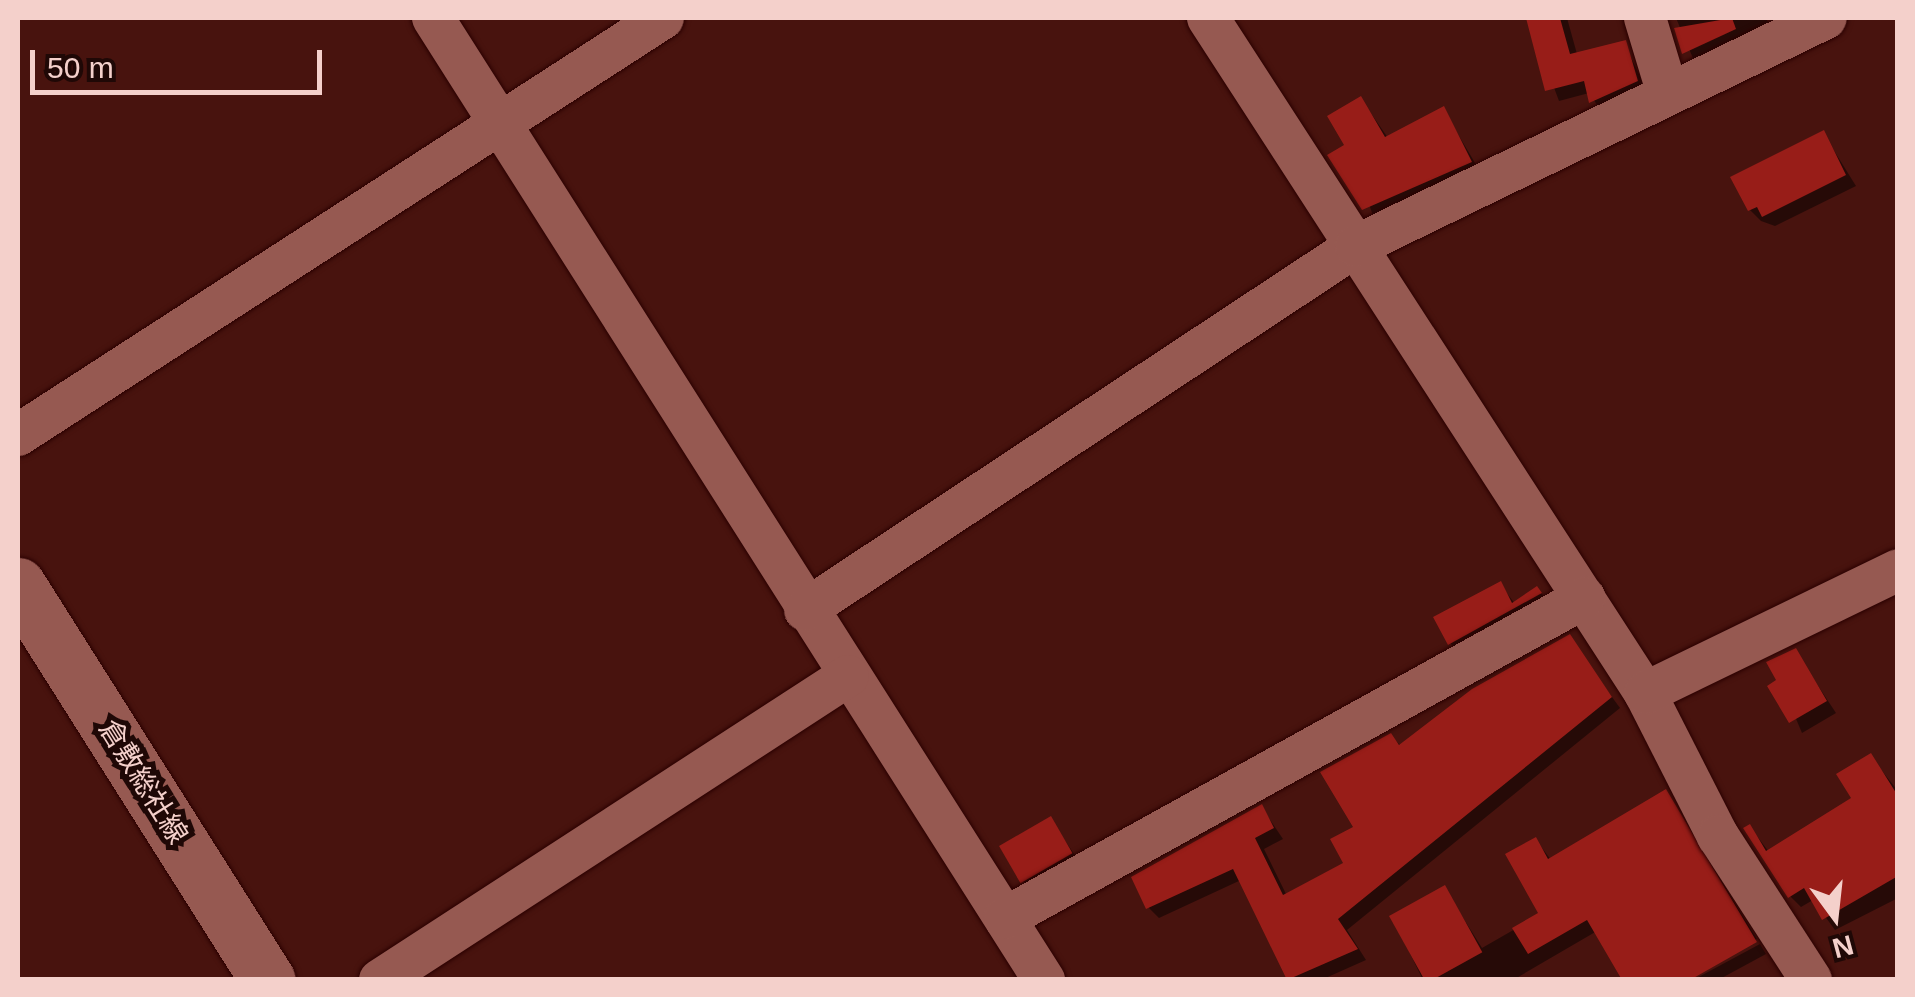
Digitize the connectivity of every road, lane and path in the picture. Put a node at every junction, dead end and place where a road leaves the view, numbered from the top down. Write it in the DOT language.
graph roads {
  1 [pos="432,18"];
  2 [pos="663,18"];
  3 [pos="1208,18"];
  4 [pos="1645,18"];
  5 [pos="1826,18"];
  6 [pos="1668,94"];
  7 [pos="500,123"];
  8 [pos="1356,246"];
  9 [pos="18,435"];
  10 [pos="1898,570"];
  11 [pos="18,585"];
  12 [pos="1584,598"];
  13 [pos="805,610"];
  14 [pos="848,676"];
  15 [pos="1645,693"];
  16 [pos="1005,918"];
  17 [pos="268,980"];
  18 [pos="380,980"];
  19 [pos="1044,980"];
  20 [pos="1811,980"];
  1 -- 7 [label="street"];
  2 -- 7 [label="street"];
  3 -- 8 [label="street"];
  4 -- 6 [label="street"];
  5 -- 6 [label="street"];
  6 -- 8 [label="street"];
  7 -- 9 [label="street"];
  7 -- 13 [label="street"];
  8 -- 12 [label="street"];
  8 -- 13 [label="street"];
  10 -- 15 [label="street"];
  11 -- 17 [label="main road, 倉敷総社線"];
  12 -- 15 [label="street"];
  12 -- 16 [label="street"];
  13 -- 14 [label="street"];
  14 -- 16 [label="street"];
  14 -- 18 [label="street"];
  15 -- 20 [label="street"];
  16 -- 19 [label="street"];
}
